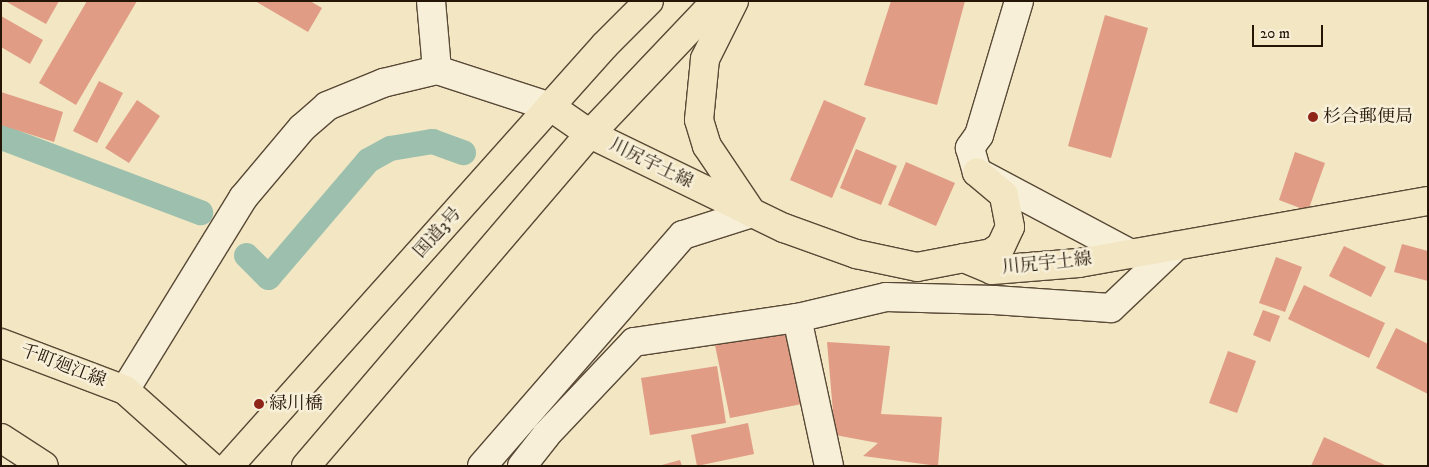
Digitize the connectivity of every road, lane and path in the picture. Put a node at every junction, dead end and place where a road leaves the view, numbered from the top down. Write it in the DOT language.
graph roads {
  1 [pos="431,1"];
  2 [pos="649,1"];
  3 [pos="716,1"];
  4 [pos="734,1"];
  5 [pos="1019,1"];
  6 [pos="437,70"];
  7 [pos="551,107"];
  8 [pos="590,134"];
  9 [pos="977,172"];
  10 [pos="1428,201"];
  11 [pos="752,214"];
  12 [pos="1176,246"];
  13 [pos="1130,254"];
  14 [pos="964,258"];
  15 [pos="797,318"];
  16 [pos="1,343"];
  17 [pos="124,390"];
  18 [pos="1,438"];
  19 [pos="225,464"];
  20 [pos="44,466"];
  21 [pos="306,466"];
  22 [pos="482,466"];
  23 [pos="522,466"];
  24 [pos="829,466"];
  1 -- 6 [label="street"];
  2 -- 7 [label="main road, 国道3号"];
  3 -- 8 [label="main road"];
  4 -- 11 [label="main road"];
  5 -- 9 [label="street"];
  6 -- 7 [label="street"];
  6 -- 17 [label="street"];
  7 -- 8 [label="main road, 川尻宇土線"];
  7 -- 19 [label="main road, 国道3号"];
  8 -- 11 [label="main road, 川尻宇土線"];
  8 -- 21 [label="main road"];
  9 -- 13 [label="street"];
  9 -- 14 [label="main road"];
  10 -- 12 [label="main road, 川尻宇土線"];
  11 -- 14 [label="main road, 川尻宇土線"];
  11 -- 22 [label="street"];
  12 -- 13 [label="main road, 川尻宇土線"];
  12 -- 15 [label="street"];
  13 -- 14 [label="main road, 川尻宇土線"];
  15 -- 23 [label="street"];
  15 -- 24 [label="street"];
  16 -- 17 [label="main road, 千町廻江線"];
  17 -- 19 [label="main road"];
  18 -- 20 [label="main road"];
}
